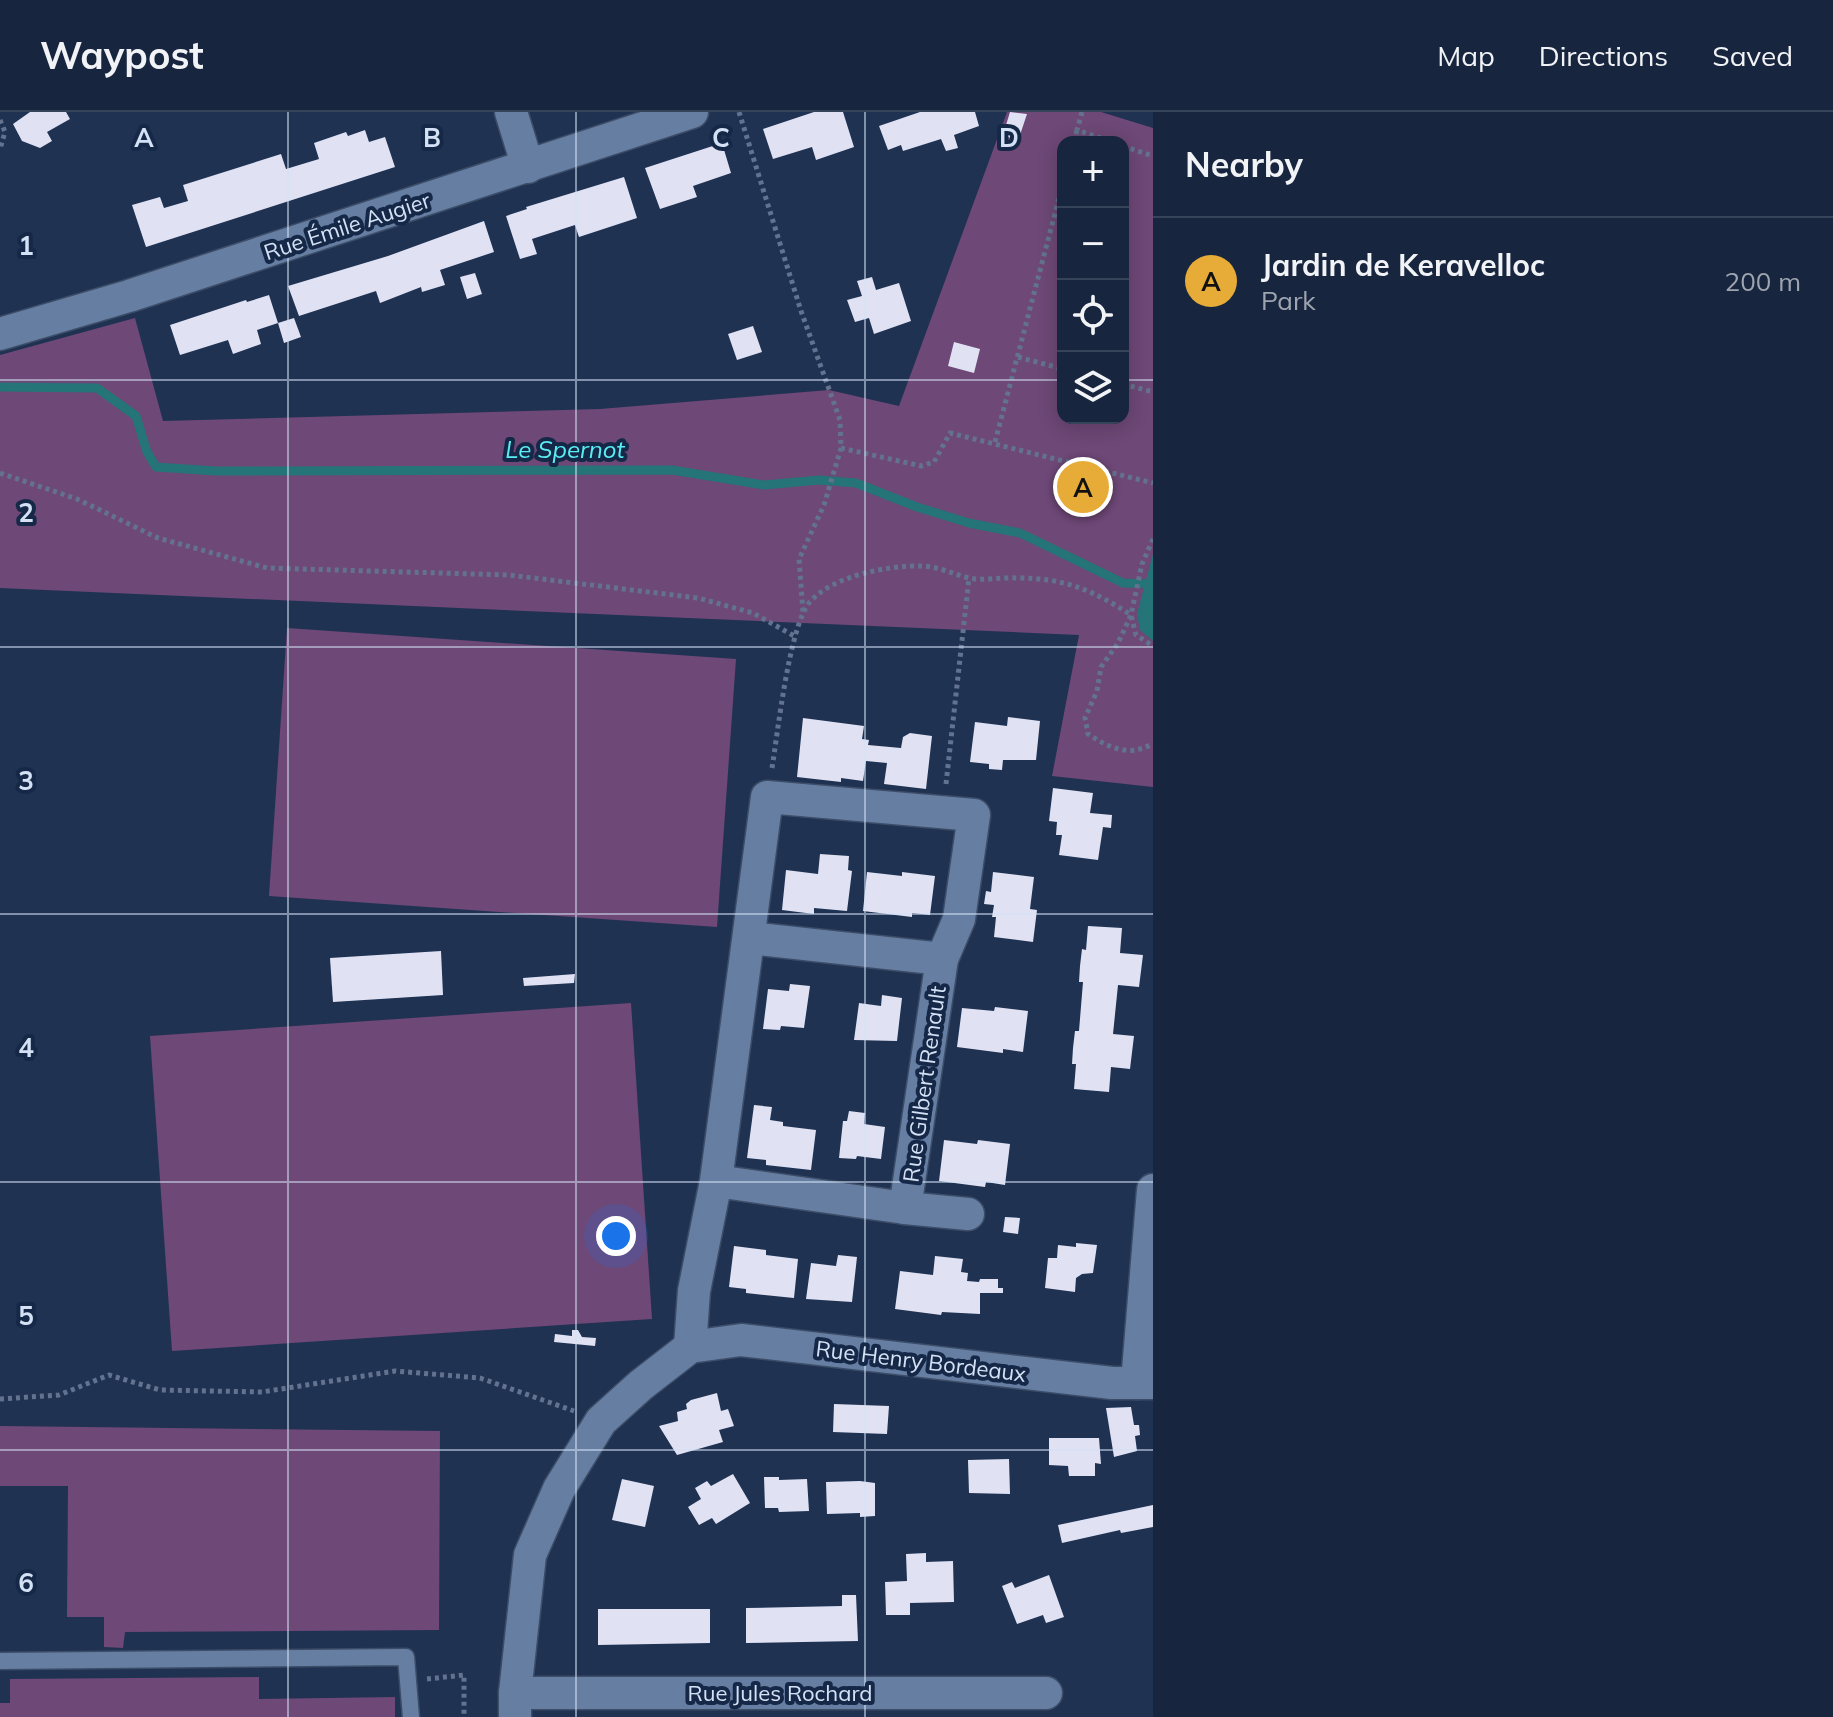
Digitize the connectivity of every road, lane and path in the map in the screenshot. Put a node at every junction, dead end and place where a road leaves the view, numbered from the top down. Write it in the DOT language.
graph roads {
  1 [pos="511,112"];
  2 [pos="692,112"];
  3 [pos="739,112"];
  4 [pos="1082,112"];
  5 [pos="0,120"];
  6 [pos="1077,130"];
  7 [pos="1076,136"];
  8 [pos="1094,136"];
  9 [pos="1129,148"];
  10 [pos="0,149"];
  11 [pos="1153,156"];
  12 [pos="528,167"];
  13 [pos="1057,206"];
  14 [pos="0,334"];
  15 [pos="1018,357"];
  16 [pos="1057,367"];
  17 [pos="1129,386"];
  18 [pos="1153,392"];
  19 [pos="995,442"];
  20 [pos="841,448"];
  21 [pos="0,473"];
  22 [pos="1153,483"];
  23 [pos="1153,539"];
  24 [pos="969,578"];
  25 [pos="803,613"];
  26 [pos="1131,615"];
  27 [pos="796,637"];
  28 [pos="1153,646"];
  29 [pos="1153,743"];
  30 [pos="767,797"];
  31 [pos="943,811"];
  32 [pos="750,938"];
  33 [pos="942,959"];
  34 [pos="716,1181"];
  35 [pos="1153,1190"];
  36 [pos="905,1208"];
  37 [pos="968,1214"];
  38 [pos="690,1347"];
  39 [pos="1145,1383"];
  40 [pos="0,1399"];
  41 [pos="601,1421"];
  42 [pos="0,1661"];
  43 [pos="408,1682"];
  44 [pos="1046,1693"];
  45 [pos="515,1705"];
  46 [pos="837,1705"];
  47 [pos="411,1717"];
  48 [pos="464,1717"];
  1 -- 12 [label="street"];
  2 -- 12 [label="street, Rue Émile Augier"];
  3 -- 20 [label="path"];
  4 -- 6 [label="path"];
  5 -- 10 [label="path"];
  6 -- 7 [label="path"];
  6 -- 8 [label="path"];
  9 -- 11 [label="path"];
  12 -- 14 [label="street, Rue Émile Augier"];
  13 -- 15 [label="path"];
  15 -- 16 [label="path"];
  15 -- 19 [label="path"];
  17 -- 18 [label="path"];
  19 -- 20 [label="path"];
  19 -- 22 [label="path"];
  20 -- 25 [label="path"];
  21 -- 27 [label="path"];
  23 -- 26 [label="path"];
  24 -- 25 [label="path"];
  24 -- 26 [label="path"];
  24 -- 31 [label="path"];
  25 -- 27 [label="path"];
  26 -- 28 [label="path"];
  26 -- 29 [label="path"];
  27 -- 30 [label="path"];
  30 -- 31 [label="street, Rue Gilbert Renault"];
  30 -- 32 [label="street"];
  31 -- 33 [label="street, Rue Gilbert Renault"];
  32 -- 33 [label="street, Rue Gilbert Renault"];
  32 -- 34 [label="street"];
  33 -- 36 [label="street, Rue Gilbert Renault"];
  34 -- 36 [label="street, Rue Gilbert Renault"];
  34 -- 38 [label="street"];
  35 -- 39 [label="street"];
  36 -- 37 [label="street, Rue Gilbert Renault"];
  38 -- 39 [label="street, Rue Henry Bordeaux"];
  38 -- 41 [label="street"];
  40 -- 41 [label="path"];
  41 -- 45 [label="street"];
  42 -- 43 [label="lane"];
  43 -- 47 [label="lane"];
  43 -- 48 [label="path"];
  44 -- 46 [label="street, Rue Jules Rochard"];
  45 -- 46 [label="street, Rue Jules Rochard"];
}
